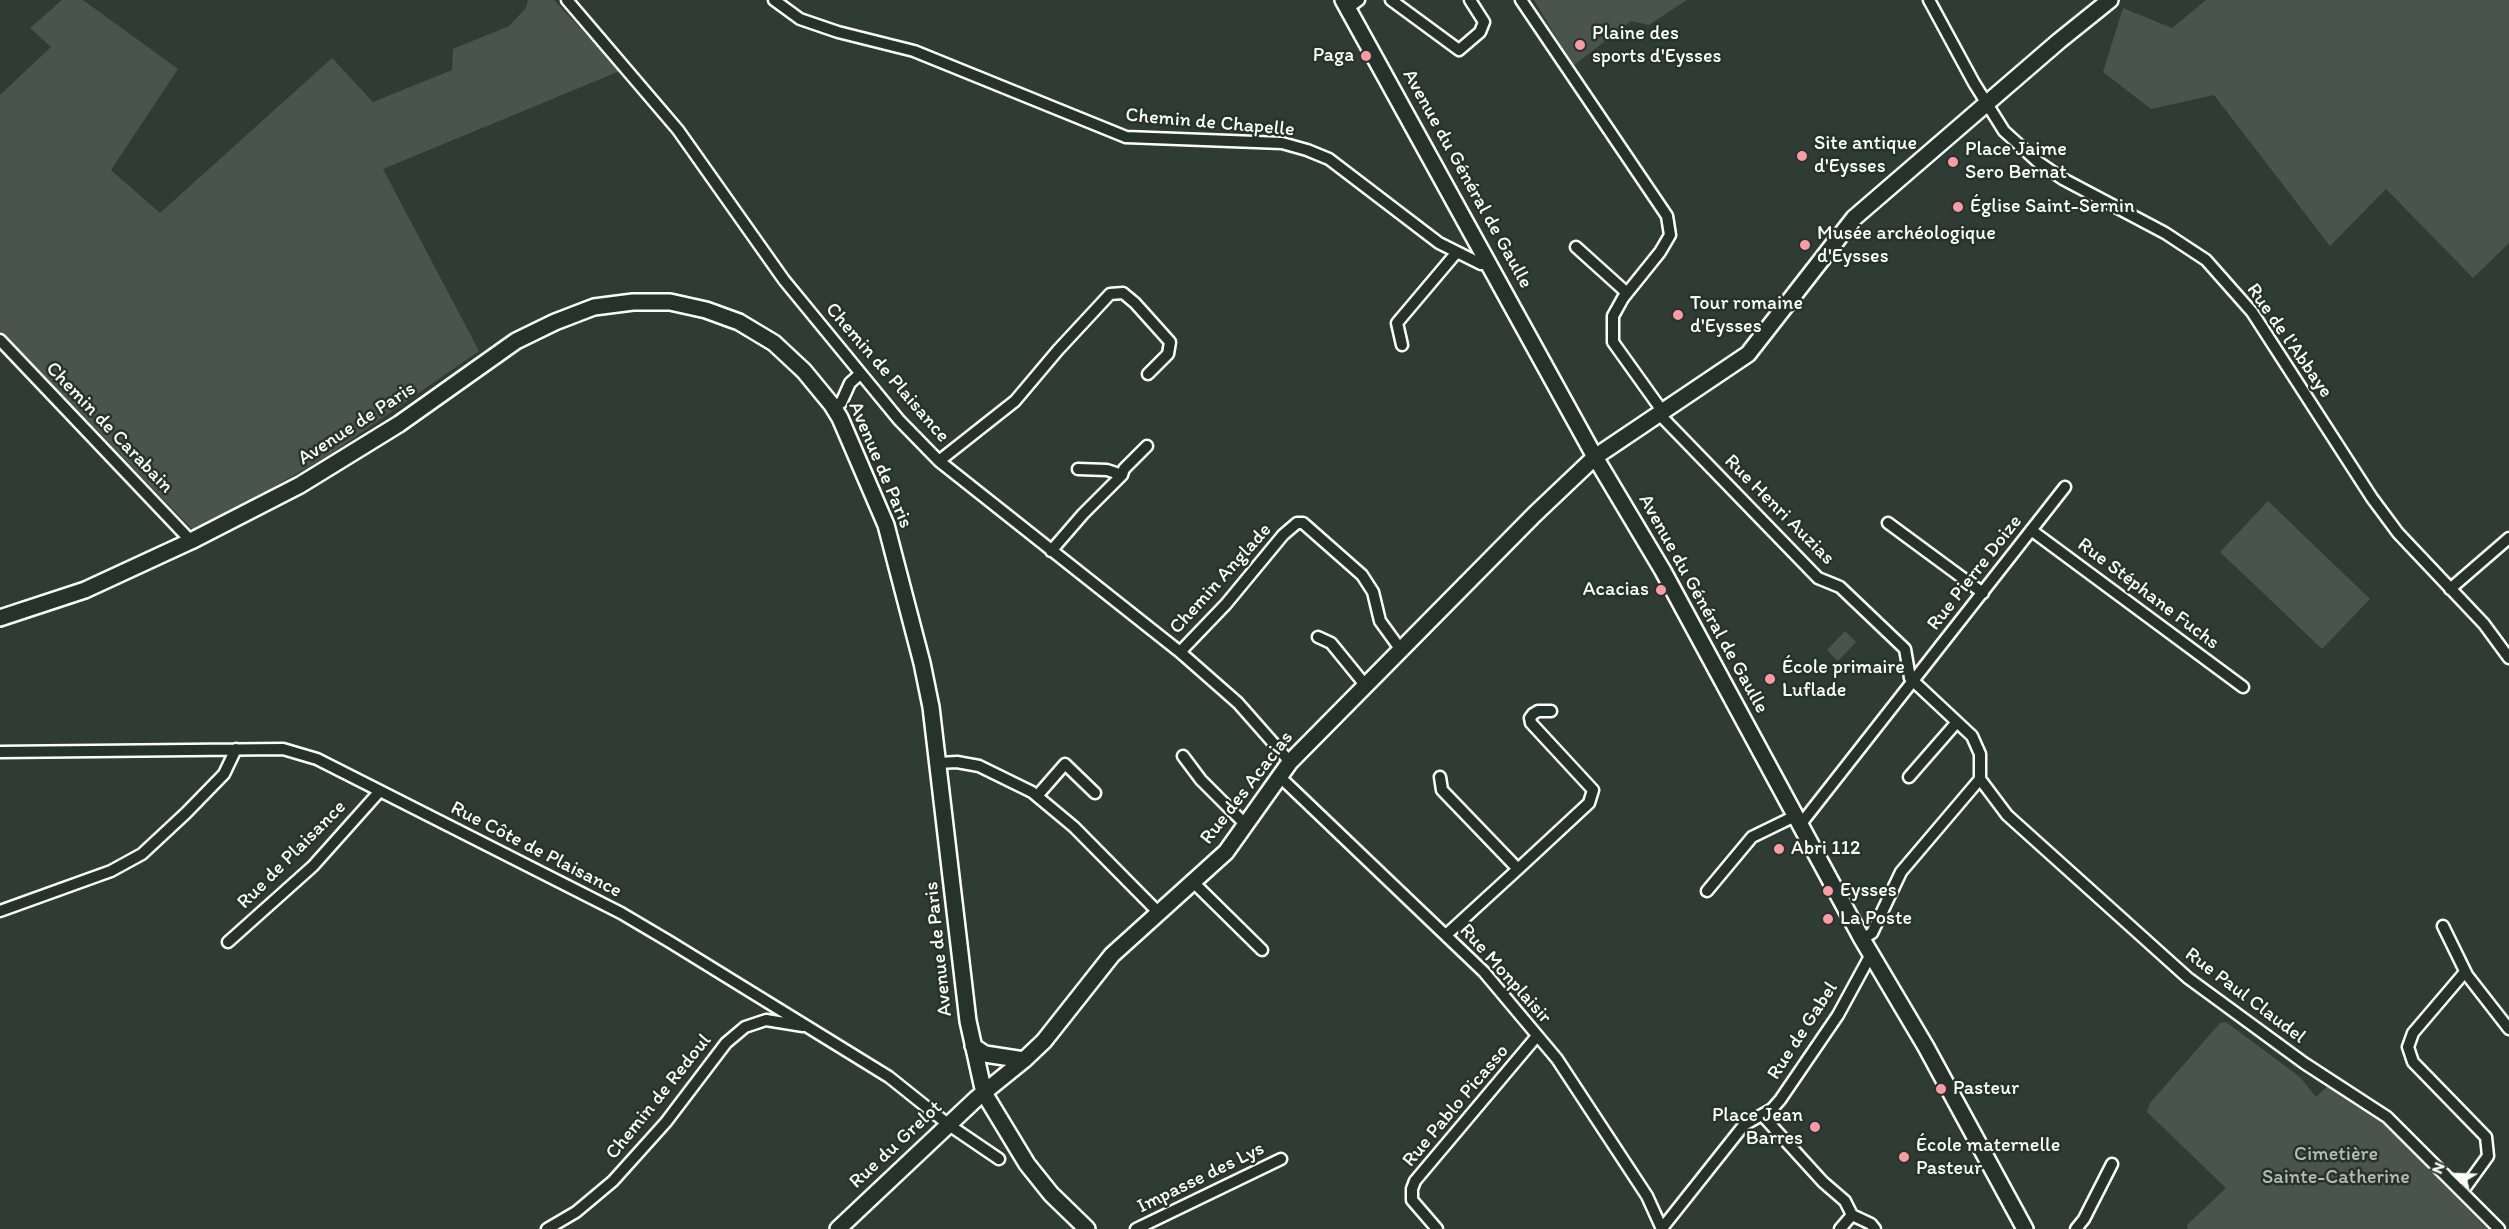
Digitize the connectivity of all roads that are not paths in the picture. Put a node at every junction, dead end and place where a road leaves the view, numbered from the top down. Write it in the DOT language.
graph roads {
  1 [pos="567,0"];
  2 [pos="774,0"];
  3 [pos="1391,0"];
  4 [pos="1470,0"];
  5 [pos="1521,0"];
  6 [pos="1929,0"];
  7 [pos="2110,0"];
  8 [pos="1350,3"];
  9 [pos="1987,104"];
  10 [pos="1576,247"];
  11 [pos="1457,252"];
  12 [pos="1491,264"];
  13 [pos="1627,293"];
  14 [pos="0,340"];
  15 [pos="1402,345"];
  16 [pos="1148,374"];
  17 [pos="860,375"];
  18 [pos="832,405"];
  19 [pos="1661,413"];
  20 [pos="1147,446"];
  21 [pos="1595,457"];
  22 [pos="939,461"];
  23 [pos="1078,469"];
  24 [pos="1122,475"];
  25 [pos="2065,487"];
  26 [pos="1888,523"];
  27 [pos="2031,530"];
  28 [pos="2509,538"];
  29 [pos="191,541"];
  30 [pos="1051,551"];
  31 [pos="2450,589"];
  32 [pos="1983,593"];
  33 [pos="0,618"];
  34 [pos="1318,637"];
  35 [pos="1401,650"];
  36 [pos="1180,652"];
  37 [pos="2509,658"];
  38 [pos="1914,682"];
  39 [pos="1366,686"];
  40 [pos="2243,687"];
  41 [pos="1551,711"];
  42 [pos="1957,722"];
  43 [pos="236,749"];
  44 [pos="0,752"];
  45 [pos="1183,756"];
  46 [pos="1290,762"];
  47 [pos="938,763"];
  48 [pos="1279,776"];
  49 [pos="1440,777"];
  50 [pos="1909,777"];
  51 [pos="1980,779"];
  52 [pos="380,791"];
  53 [pos="1095,793"];
  54 [pos="1037,796"];
  55 [pos="1798,821"];
  56 [pos="1245,824"];
  57 [pos="1518,869"];
  58 [pos="1193,882"];
  59 [pos="1707,891"];
  60 [pos="0,911"];
  61 [pos="1158,912"];
  62 [pos="2443,926"];
  63 [pos="1446,935"];
  64 [pos="1862,939"];
  65 [pos="228,942"];
  66 [pos="1262,951"];
  67 [pos="1872,955"];
  68 [pos="2465,972"];
  69 [pos="810,1027"];
  70 [pos="2509,1029"];
  71 [pos="1537,1036"];
  72 [pos="973,1046"];
  73 [pos="1024,1060"];
  74 [pos="984,1093"];
  75 [pos="1762,1115"];
  76 [pos="998,1117"];
  77 [pos="953,1120"];
  78 [pos="999,1159"];
  79 [pos="1281,1159"];
  80 [pos="2112,1164"];
  81 [pos="2462,1192"];
  82 [pos="1852,1215"];
  83 [pos="1662,1228"];
  84 [pos="547,1229"];
  85 [pos="838,1229"];
  86 [pos="1087,1229"];
  87 [pos="1136,1229"];
  88 [pos="1437,1229"];
  89 [pos="1840,1229"];
  90 [pos="1875,1229"];
  91 [pos="2025,1229"];
  92 [pos="2076,1229"];
  93 [pos="2499,1229"];
  1 -- 17 [label="street, Chemin de Plaisance"];
  2 -- 11 [label="street, Chemin de Chapelle"];
  3 -- 4 [label="street"];
  5 -- 13 [label="street, Rue Henri Auzias"];
  6 -- 9 [label="street, Rue de l'Abbaye"];
  7 -- 9 [label="main road, Rue des Acacias"];
  8 -- 12 [label="main road, Avenue du Général de Gaulle"];
  9 -- 19 [label="main road, Rue des Acacias"];
  9 -- 31 [label="street, Rue de l'Abbaye"];
  10 -- 13 [label="street"];
  11 -- 12 [label="street, Chemin de Chapelle"];
  11 -- 15 [label="street"];
  12 -- 21 [label="main road, Avenue du Général de Gaulle"];
  13 -- 19 [label="street, Rue Henri Auzias"];
  14 -- 29 [label="street, Chemin de Carabain"];
  16 -- 22 [label="street"];
  17 -- 18 [label="street"];
  17 -- 22 [label="street, Chemin de Plaisance"];
  18 -- 29 [label="main road, Avenue de Paris"];
  18 -- 47 [label="main road, Avenue de Paris"];
  19 -- 21 [label="main road, Rue des Acacias"];
  19 -- 38 [label="street, Rue Henri Auzias"];
  20 -- 24 [label="street"];
  21 -- 35 [label="main road, Rue des Acacias"];
  21 -- 55 [label="main road, Avenue du Général de Gaulle"];
  22 -- 30 [label="street, Chemin de Plaisance"];
  23 -- 24 [label="street"];
  24 -- 30 [label="street"];
  25 -- 27 [label="street, Rue Pierre Doize"];
  26 -- 32 [label="street"];
  27 -- 32 [label="street, Rue Pierre Doize"];
  27 -- 40 [label="street, Rue Stéphane Fuchs"];
  28 -- 31 [label="street"];
  29 -- 33 [label="main road, Avenue de Paris"];
  30 -- 36 [label="street, Chemin de Plaisance"];
  31 -- 37 [label="street, Rue de l'Abbaye"];
  32 -- 38 [label="street, Rue Pierre Doize"];
  34 -- 39 [label="street"];
  35 -- 36 [label="street, Chemin Anglade"];
  35 -- 39 [label="main road, Rue des Acacias"];
  36 -- 46 [label="street, Chemin de Plaisance"];
  38 -- 42 [label="street"];
  38 -- 55 [label="street, Rue Pierre Doize"];
  39 -- 46 [label="main road, Rue des Acacias"];
  41 -- 57 [label="street"];
  42 -- 50 [label="street"];
  42 -- 51 [label="street"];
  43 -- 44 [label="street, Rue Côte de Plaisance"];
  43 -- 52 [label="street, Rue Côte de Plaisance"];
  43 -- 60 [label="street"];
  45 -- 56 [label="street"];
  46 -- 48 [label="main road, Rue des Acacias"];
  47 -- 54 [label="street"];
  47 -- 72 [label="main road, Avenue de Paris"];
  48 -- 56 [label="main road, Rue des Acacias"];
  48 -- 63 [label="street, Rue Monplaisir"];
  49 -- 57 [label="street"];
  51 -- 64 [label="street"];
  51 -- 81 [label="street, Rue Paul Claudel"];
  52 -- 65 [label="street, Rue de Plaisance"];
  52 -- 69 [label="street, Rue Côte de Plaisance"];
  53 -- 54 [label="street"];
  54 -- 61 [label="street"];
  55 -- 59 [label="street"];
  55 -- 64 [label="main road, Avenue du Général de Gaulle"];
  56 -- 58 [label="main road, Rue des Acacias"];
  57 -- 63 [label="street"];
  58 -- 61 [label="main road, Rue des Acacias"];
  58 -- 66 [label="street"];
  61 -- 73 [label="main road, Rue des Acacias"];
  62 -- 68 [label="street"];
  63 -- 71 [label="street, Rue Monplaisir"];
  64 -- 67 [label="main road, Avenue du Général de Gaulle"];
  67 -- 75 [label="street, Rue de Gabel"];
  67 -- 91 [label="main road, Avenue du Général de Gaulle"];
  68 -- 70 [label="street"];
  68 -- 81 [label="street"];
  69 -- 77 [label="street, Rue Côte de Plaisance"];
  69 -- 84 [label="street, Chemin de Redoul"];
  71 -- 83 [label="street, Rue Monplaisir"];
  71 -- 88 [label="street, Rue Pablo Picasso"];
  72 -- 73 [label="main road"];
  72 -- 74 [label="main road, Avenue de Paris"];
  73 -- 74 [label="main road, Rue des Acacias"];
  74 -- 76 [label="main road, Avenue de Paris"];
  74 -- 77 [label="main road, Rue du Grelot"];
  75 -- 82 [label="street"];
  75 -- 83 [label="street, Rue de Gabel"];
  76 -- 77 [label="main road"];
  76 -- 86 [label="main road, Avenue de Paris"];
  77 -- 78 [label="street, Rue Côte de Plaisance"];
  77 -- 85 [label="main road, Rue du Grelot"];
  79 -- 87 [label="street, Impasse des Lys"];
  80 -- 92 [label="street"];
  81 -- 93 [label="street, Rue Paul Claudel"];
  82 -- 89 [label="street"];
  82 -- 90 [label="street"];
}
